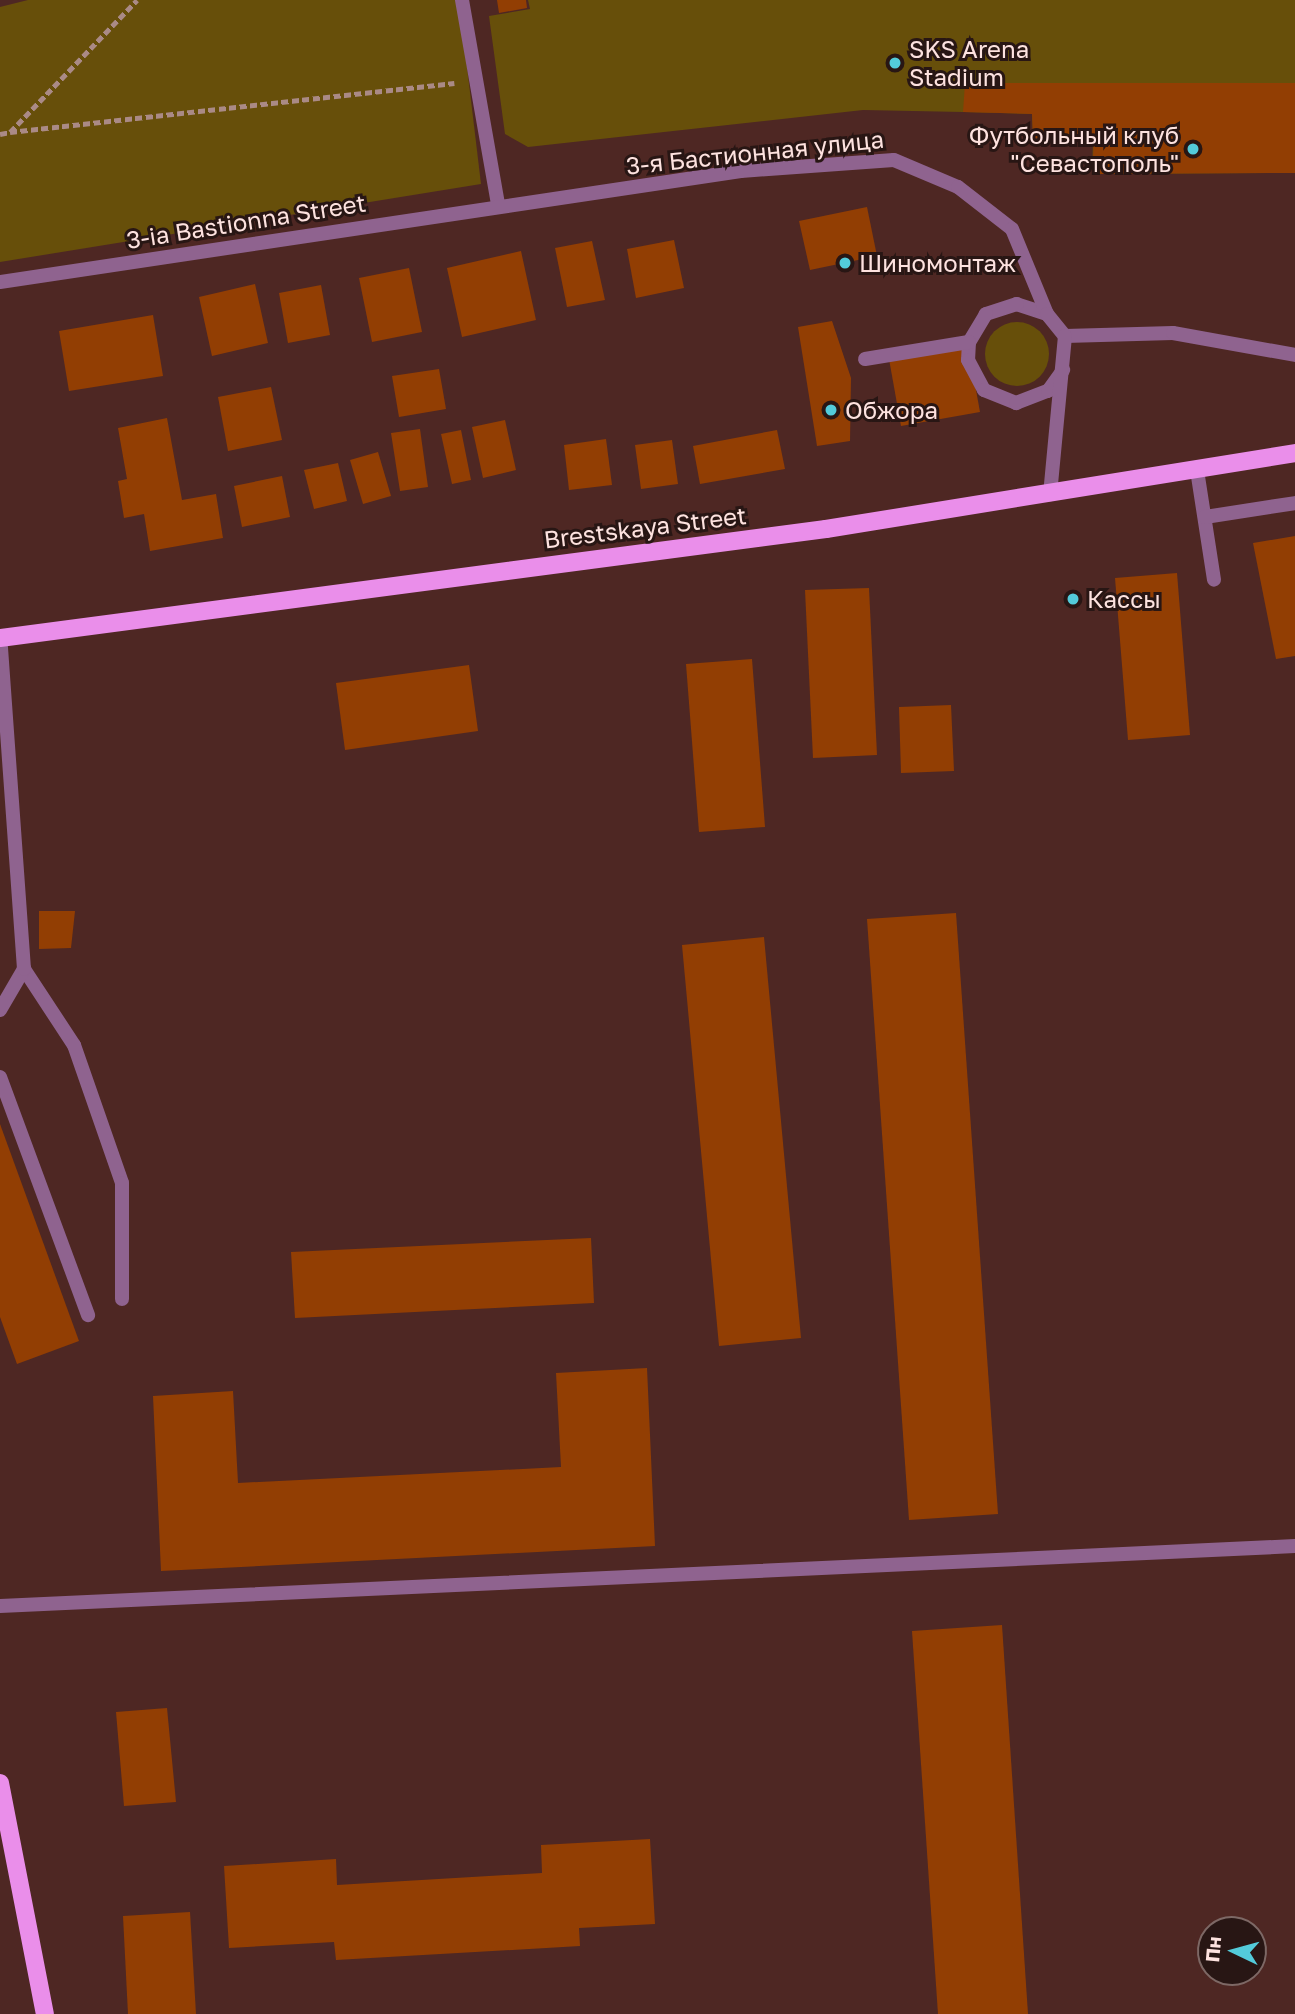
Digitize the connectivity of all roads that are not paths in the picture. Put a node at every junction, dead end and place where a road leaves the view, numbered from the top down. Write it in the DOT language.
graph roads {
  1 [pos="462,0"];
  2 [pos="498,205"];
  3 [pos="0,282"];
  4 [pos="1047,314"];
  5 [pos="1065,336"];
  6 [pos="969,342"];
  7 [pos="1295,355"];
  8 [pos="865,359"];
  9 [pos="1066,361"];
  10 [pos="1295,453"];
  11 [pos="1197,470"];
  12 [pos="1050,494"];
  13 [pos="1295,503"];
  14 [pos="1205,517"];
  15 [pos="1214,580"];
  16 [pos="0,638"];
  17 [pos="24,969"];
  18 [pos="0,1010"];
  19 [pos="0,1077"];
  20 [pos="122,1299"];
  21 [pos="88,1315"];
  22 [pos="1295,1546"];
  23 [pos="0,1606"];
  24 [pos="0,1783"];
  25 [pos="45,2014"];
  1 -- 2 [label="street"];
  2 -- 3 [label="street, 3-ia Bastionna Street"];
  2 -- 4 [label="street, 3-я Бастионная улица"];
  4 -- 5 [label="street, 3-я Бастионная улица"];
  4 -- 6 [label="street"];
  5 -- 7 [label="street"];
  5 -- 9 [label="street"];
  6 -- 8 [label="street"];
  6 -- 9 [label="street"];
  9 -- 12 [label="street"];
  10 -- 11 [label="main road, Brestskaya Street"];
  11 -- 12 [label="main road, Brestskaya Street"];
  11 -- 14 [label="street"];
  12 -- 16 [label="main road, Brestskaya Street"];
  13 -- 14 [label="street"];
  14 -- 15 [label="street"];
  16 -- 17 [label="street"];
  17 -- 18 [label="street"];
  17 -- 20 [label="street"];
  19 -- 21 [label="street"];
  22 -- 23 [label="street"];
  24 -- 25 [label="main road"];
}
